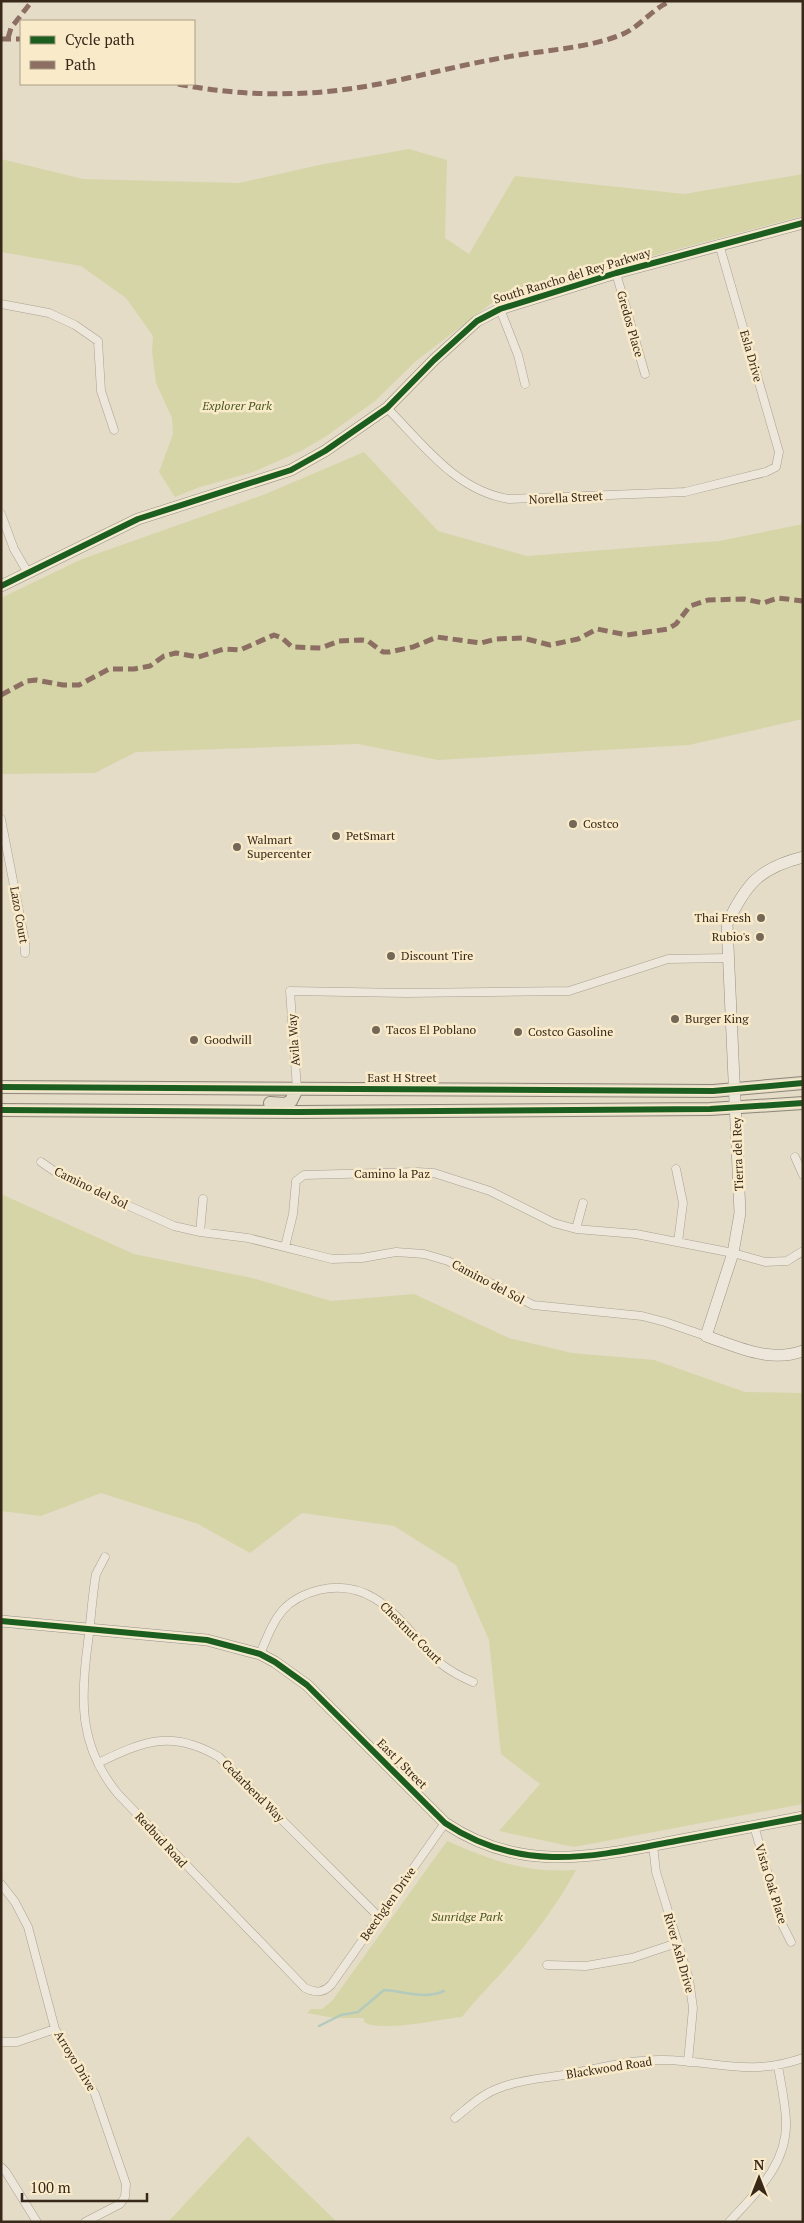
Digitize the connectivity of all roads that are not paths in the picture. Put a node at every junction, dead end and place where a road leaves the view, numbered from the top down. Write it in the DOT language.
graph roads {
  1 [pos="803,223"];
  2 [pos="719,244"];
  3 [pos="616,273"];
  4 [pos="1,304"];
  5 [pos="500,309"];
  6 [pos="644,374"];
  7 [pos="525,384"];
  8 [pos="387,408"];
  9 [pos="114,430"];
  10 [pos="776,467"];
  11 [pos="1,514"];
  12 [pos="28,573"];
  13 [pos="1,586"];
  14 [pos="1,819"];
  15 [pos="803,857"];
  16 [pos="25,952"];
  17 [pos="728,958"];
  18 [pos="803,1083"];
  19 [pos="1,1087"];
  20 [pos="297,1089"];
  21 [pos="734,1090"];
  22 [pos="803,1103"];
  23 [pos="736,1108"];
  24 [pos="1,1110"];
  25 [pos="249,1112"];
  26 [pos="795,1157"];
  27 [pos="41,1162"];
  28 [pos="676,1169"];
  29 [pos="803,1175"];
  30 [pos="203,1199"];
  31 [pos="583,1203"];
  32 [pos="576,1229"];
  33 [pos="200,1232"];
  34 [pos="678,1242"];
  35 [pos="285,1247"];
  36 [pos="803,1251"];
  37 [pos="734,1253"];
  38 [pos="706,1336"];
  39 [pos="803,1351"];
  40 [pos="105,1558"];
  41 [pos="1,1621"];
  42 [pos="89,1629"];
  43 [pos="260,1654"];
  44 [pos="473,1682"];
  45 [pos="98,1763"];
  46 [pos="803,1817"];
  47 [pos="445,1823"];
  48 [pos="754,1826"];
  49 [pos="653,1845"];
  50 [pos="1,1884"];
  51 [pos="378,1916"];
  52 [pos="791,1942"];
  53 [pos="677,1943"];
  54 [pos="547,1965"];
  55 [pos="331,1985"];
  56 [pos="54,2029"];
  57 [pos="1,2042"];
  58 [pos="803,2058"];
  59 [pos="688,2062"];
  60 [pos="778,2066"];
  61 [pos="455,2118"];
  62 [pos="1,2167"];
  63 [pos="37,2222"];
  64 [pos="86,2222"];
  65 [pos="729,2222"];
  1 -- 2 [label="street, South Rancho del Rey Parkway"];
  2 -- 3 [label="street, South Rancho del Rey Parkway"];
  2 -- 10 [label="street, Esla Drive"];
  3 -- 5 [label="street, South Rancho del Rey Parkway"];
  3 -- 6 [label="street, Gredos Place"];
  4 -- 9 [label="street"];
  5 -- 7 [label="street"];
  5 -- 8 [label="street, South Rancho del Rey Parkway"];
  8 -- 10 [label="street, Norella Street"];
  8 -- 12 [label="street, South Rancho del Rey Parkway"];
  11 -- 12 [label="street"];
  12 -- 13 [label="street, South Rancho del Rey Parkway"];
  14 -- 16 [label="street, Lazo Court"];
  15 -- 17 [label="street, Tierra del Rey"];
  17 -- 20 [label="street, Avila Way"];
  17 -- 21 [label="street, Tierra del Rey"];
  18 -- 21 [label="main road, East H Street"];
  19 -- 20 [label="main road, East H Street"];
  20 -- 21 [label="main road, East H Street"];
  20 -- 25 [label="main road"];
  21 -- 23 [label="street, Tierra del Rey"];
  22 -- 23 [label="main road"];
  23 -- 25 [label="main road"];
  23 -- 37 [label="street, Tierra del Rey"];
  24 -- 25 [label="main road"];
  26 -- 29 [label="street"];
  27 -- 33 [label="street, Camino del Sol"];
  28 -- 34 [label="street"];
  30 -- 33 [label="street"];
  31 -- 32 [label="street"];
  32 -- 34 [label="street, Camino la Paz"];
  32 -- 35 [label="street, Camino la Paz"];
  33 -- 35 [label="street, Camino del Sol"];
  34 -- 37 [label="street, Camino la Paz"];
  35 -- 38 [label="street, Camino del Sol"];
  36 -- 37 [label="street, Camino la Paz"];
  37 -- 38 [label="street, Tierra del Rey"];
  38 -- 39 [label="street, Camino del Sol"];
  40 -- 42 [label="street, Redbud Road"];
  41 -- 42 [label="street, East J Street"];
  42 -- 43 [label="street, East J Street"];
  42 -- 45 [label="street, Redbud Road"];
  43 -- 44 [label="street, Chestnut Court"];
  43 -- 47 [label="street, East J Street"];
  45 -- 51 [label="street, Cedarbend Way"];
  45 -- 55 [label="street, Redbud Road"];
  46 -- 48 [label="street, East J Street"];
  47 -- 49 [label="street, East J Street"];
  47 -- 51 [label="street, Beechglen Drive"];
  48 -- 49 [label="street, East J Street"];
  48 -- 52 [label="street, Vista Oak Place"];
  49 -- 53 [label="street, River Ash Drive"];
  50 -- 56 [label="street, Arroyo Drive"];
  51 -- 55 [label="street, Beechglen Drive"];
  53 -- 54 [label="street"];
  53 -- 59 [label="street, River Ash Drive"];
  56 -- 57 [label="street"];
  56 -- 64 [label="street, Arroyo Drive"];
  58 -- 60 [label="street, Blackwood Road"];
  59 -- 60 [label="street, Blackwood Road"];
  59 -- 61 [label="street, Blackwood Road"];
  60 -- 65 [label="street"];
  62 -- 63 [label="street"];
}
